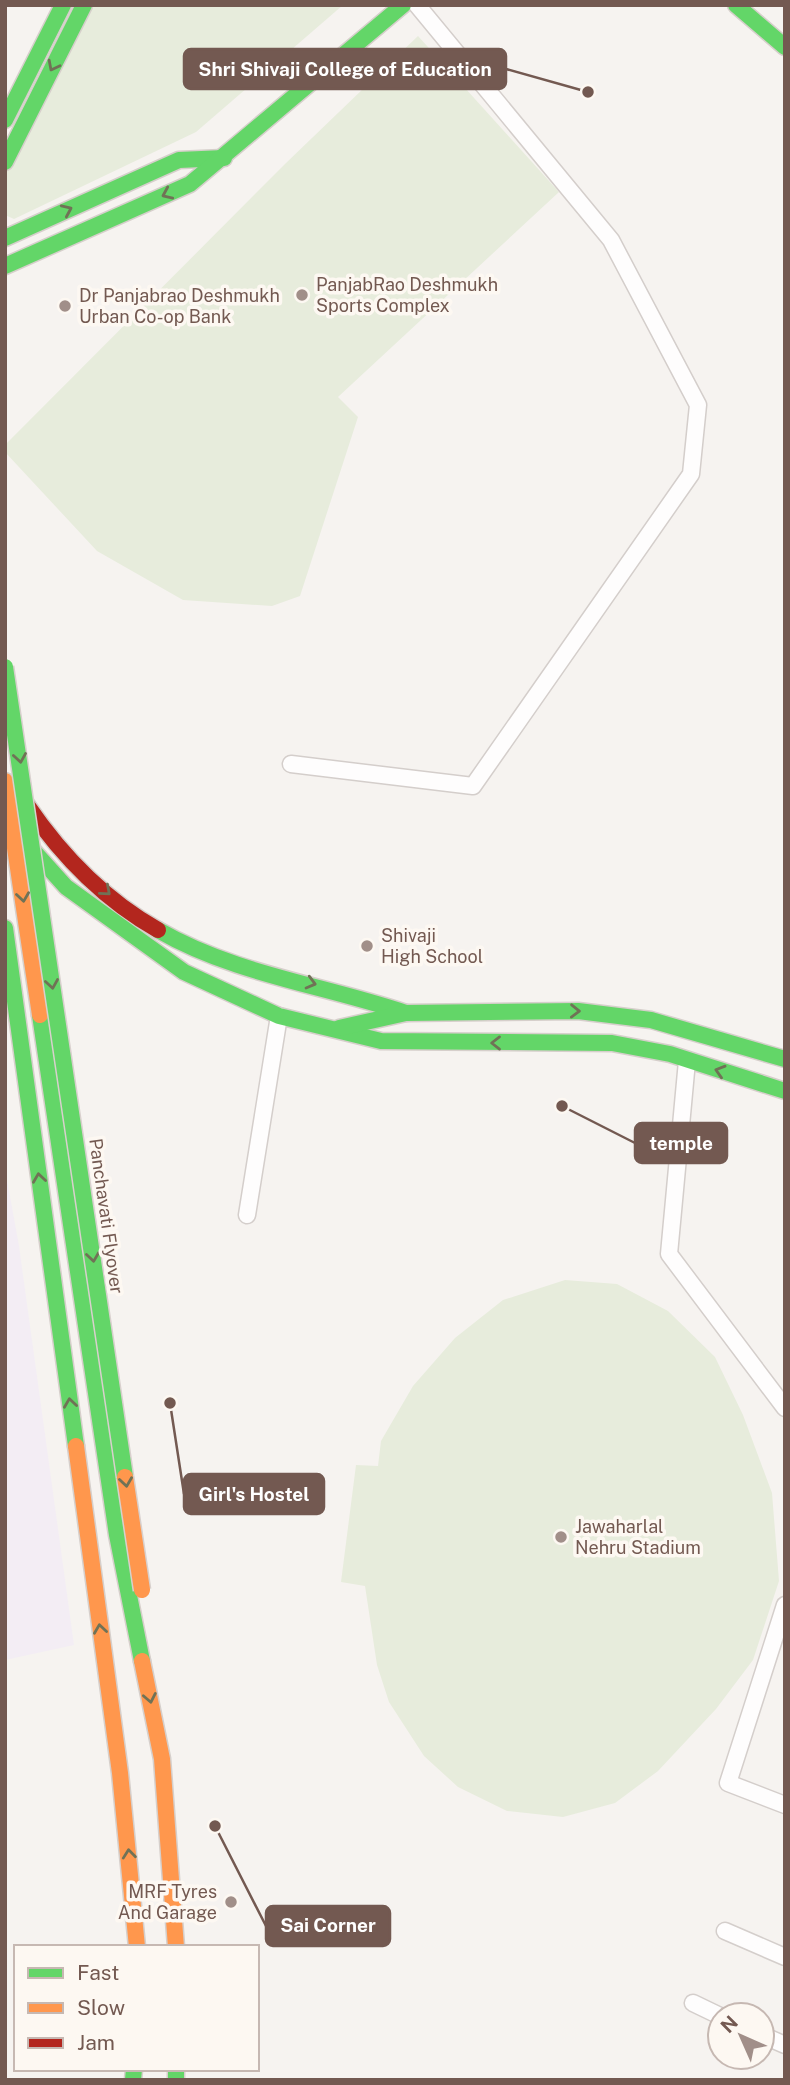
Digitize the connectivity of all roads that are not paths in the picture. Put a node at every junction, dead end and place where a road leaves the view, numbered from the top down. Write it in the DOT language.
graph roads {
  1 [pos="63,5"];
  2 [pos="84,5"];
  3 [pos="403,5"];
  4 [pos="417,5"];
  5 [pos="736,5"];
  6 [pos="785,47"];
  7 [pos="5,120"];
  8 [pos="223,158"];
  9 [pos="5,162"];
  10 [pos="5,238"];
  11 [pos="5,266"];
  12 [pos="5,667"];
  13 [pos="291,764"];
  14 [pos="5,781"];
  15 [pos="27,805"];
  16 [pos="9,820"];
  17 [pos="5,928"];
  18 [pos="406,1013"];
  19 [pos="279,1016"];
  20 [pos="337,1029"];
  21 [pos="785,1059"];
  22 [pos="687,1061"];
  23 [pos="785,1091"];
  24 [pos="247,1215"];
  25 [pos="785,1408"];
  26 [pos="785,1605"];
  27 [pos="137,1633"];
  28 [pos="785,1805"];
  29 [pos="725,1931"];
  30 [pos="137,1945"];
  31 [pos="176,1945"];
  32 [pos="785,1957"];
  33 [pos="692,2003"];
  34 [pos="706,2009"];
  1 -- 7 [label="main road"];
  2 -- 9 [label="main road, one-way"];
  3 -- 8 [label="main road"];
  4 -- 13 [label="street"];
  5 -- 6 [label="main road"];
  10 -- 8 [label="main road, one-way"];
  8 -- 11 [label="main road, one-way"];
  12 -- 15 [label="main road, Panchavati Flyover, one-way, bridge"];
  14 -- 16 [label="main road"];
  15 -- 18 [label="main road, Panchavati Flyover, one-way"];
  15 -- 27 [label="main road, Panchavati Flyover, one-way, bridge"];
  16 -- 19 [label="main road"];
  16 -- 27 [label="main road, one-way"];
  30 -- 17 [label="main road, one-way"];
  18 -- 20 [label="main road"];
  18 -- 21 [label="main road, one-way"];
  19 -- 20 [label="main road"];
  19 -- 24 [label="street"];
  22 -- 20 [label="main road, one-way"];
  23 -- 22 [label="main road, one-way"];
  22 -- 25 [label="street"];
  26 -- 28 [label="street"];
  27 -- 31 [label="main road, one-way"];
  29 -- 32 [label="street"];
  33 -- 34 [label="street"];
}
